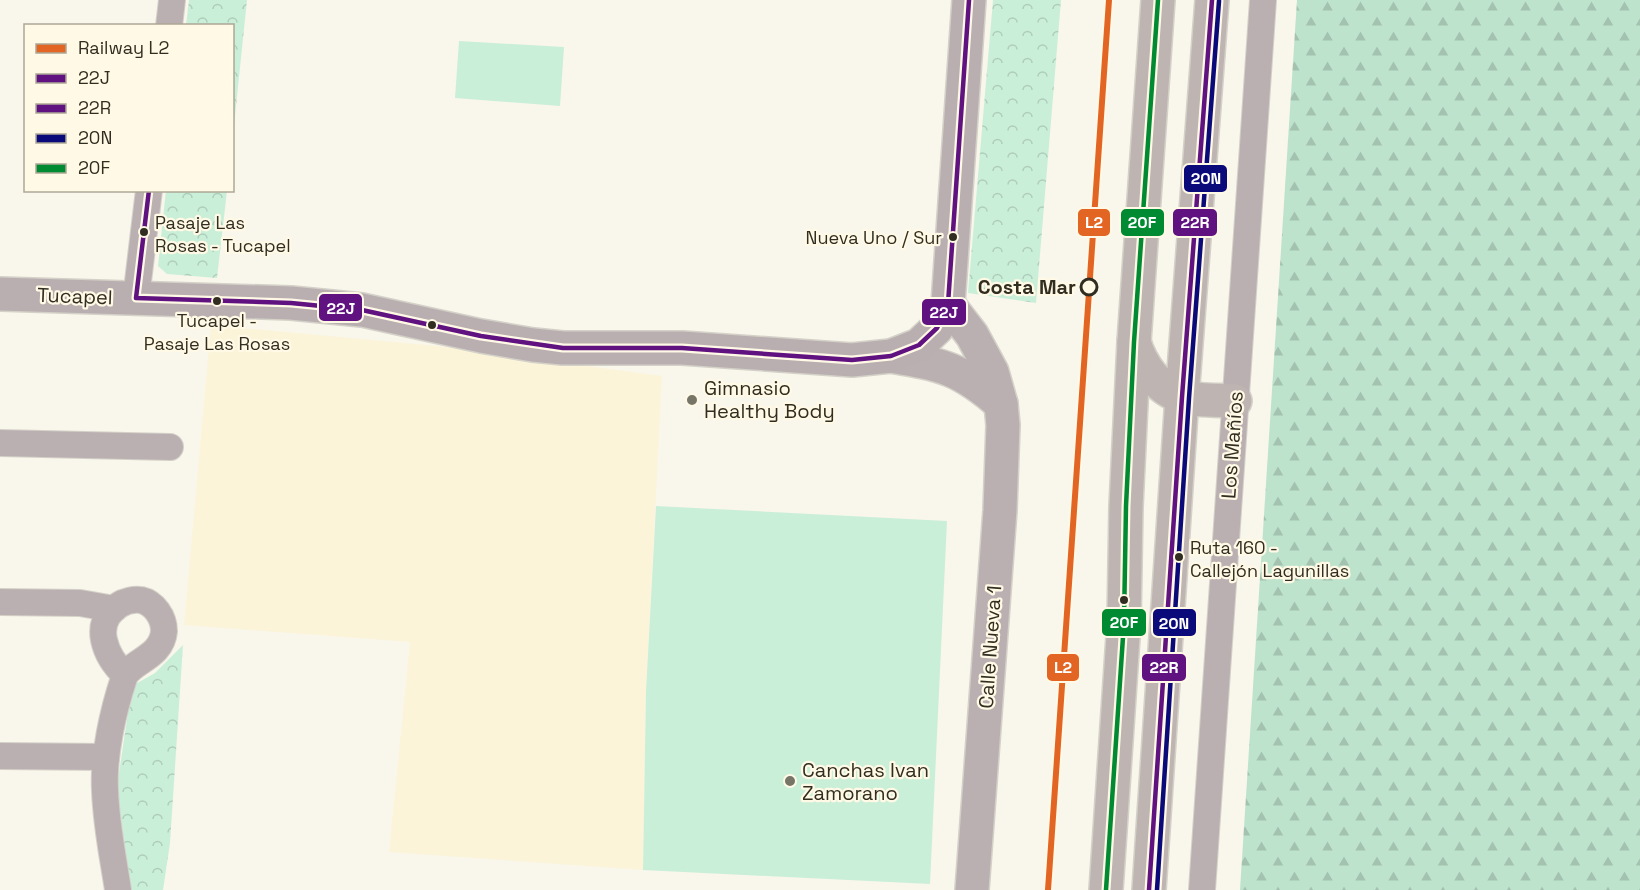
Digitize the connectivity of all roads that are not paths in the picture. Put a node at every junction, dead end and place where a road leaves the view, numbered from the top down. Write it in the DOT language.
graph roads {
  1 [pos="172,0"];
  2 [pos="969,0"];
  3 [pos="1158,0"];
  4 [pos="1212,0"];
  5 [pos="1263,0"];
  6 [pos="169,24"];
  7 [pos="149,192"];
  8 [pos="0,294"];
  9 [pos="136,298"];
  10 [pos="948,304"];
  11 [pos="1134,342"];
  12 [pos="891,356"];
  13 [pos="1182,397"];
  14 [pos="1235,401"];
  15 [pos="1001,404"];
  16 [pos="0,443"];
  17 [pos="170,447"];
  18 [pos="0,602"];
  19 [pos="114,609"];
  20 [pos="125,675"];
  21 [pos="0,756"];
  22 [pos="106,757"];
  23 [pos="118,890"];
  24 [pos="972,890"];
  25 [pos="1106,890"];
  26 [pos="1149,890"];
  27 [pos="1202,890"];
  1 -- 6 [label="street"];
  2 -- 10 [label="main road"];
  3 -- 11 [label="highway"];
  4 -- 13 [label="highway"];
  5 -- 14 [label="street, Los Mañíos"];
  7 -- 9 [label="street"];
  8 -- 9 [label="main road, Tucapel"];
  9 -- 12 [label="main road, Tucapel"];
  10 -- 12 [label="main road, Tucapel"];
  10 -- 15 [label="street, Calle Nueva 1"];
  11 -- 13 [label="highway"];
  11 -- 25 [label="highway"];
  12 -- 15 [label="street"];
  13 -- 14 [label="highway"];
  13 -- 26 [label="highway"];
  14 -- 27 [label="street, Los Mañíos"];
  15 -- 24 [label="street, Calle Nueva 1"];
  16 -- 17 [label="street"];
  18 -- 19 [label="street"];
  19 -- 20 [label="street"];
  19 -- 20 [label="street"];
  20 -- 22 [label="street"];
  21 -- 22 [label="street"];
  22 -- 23 [label="street"];
}
